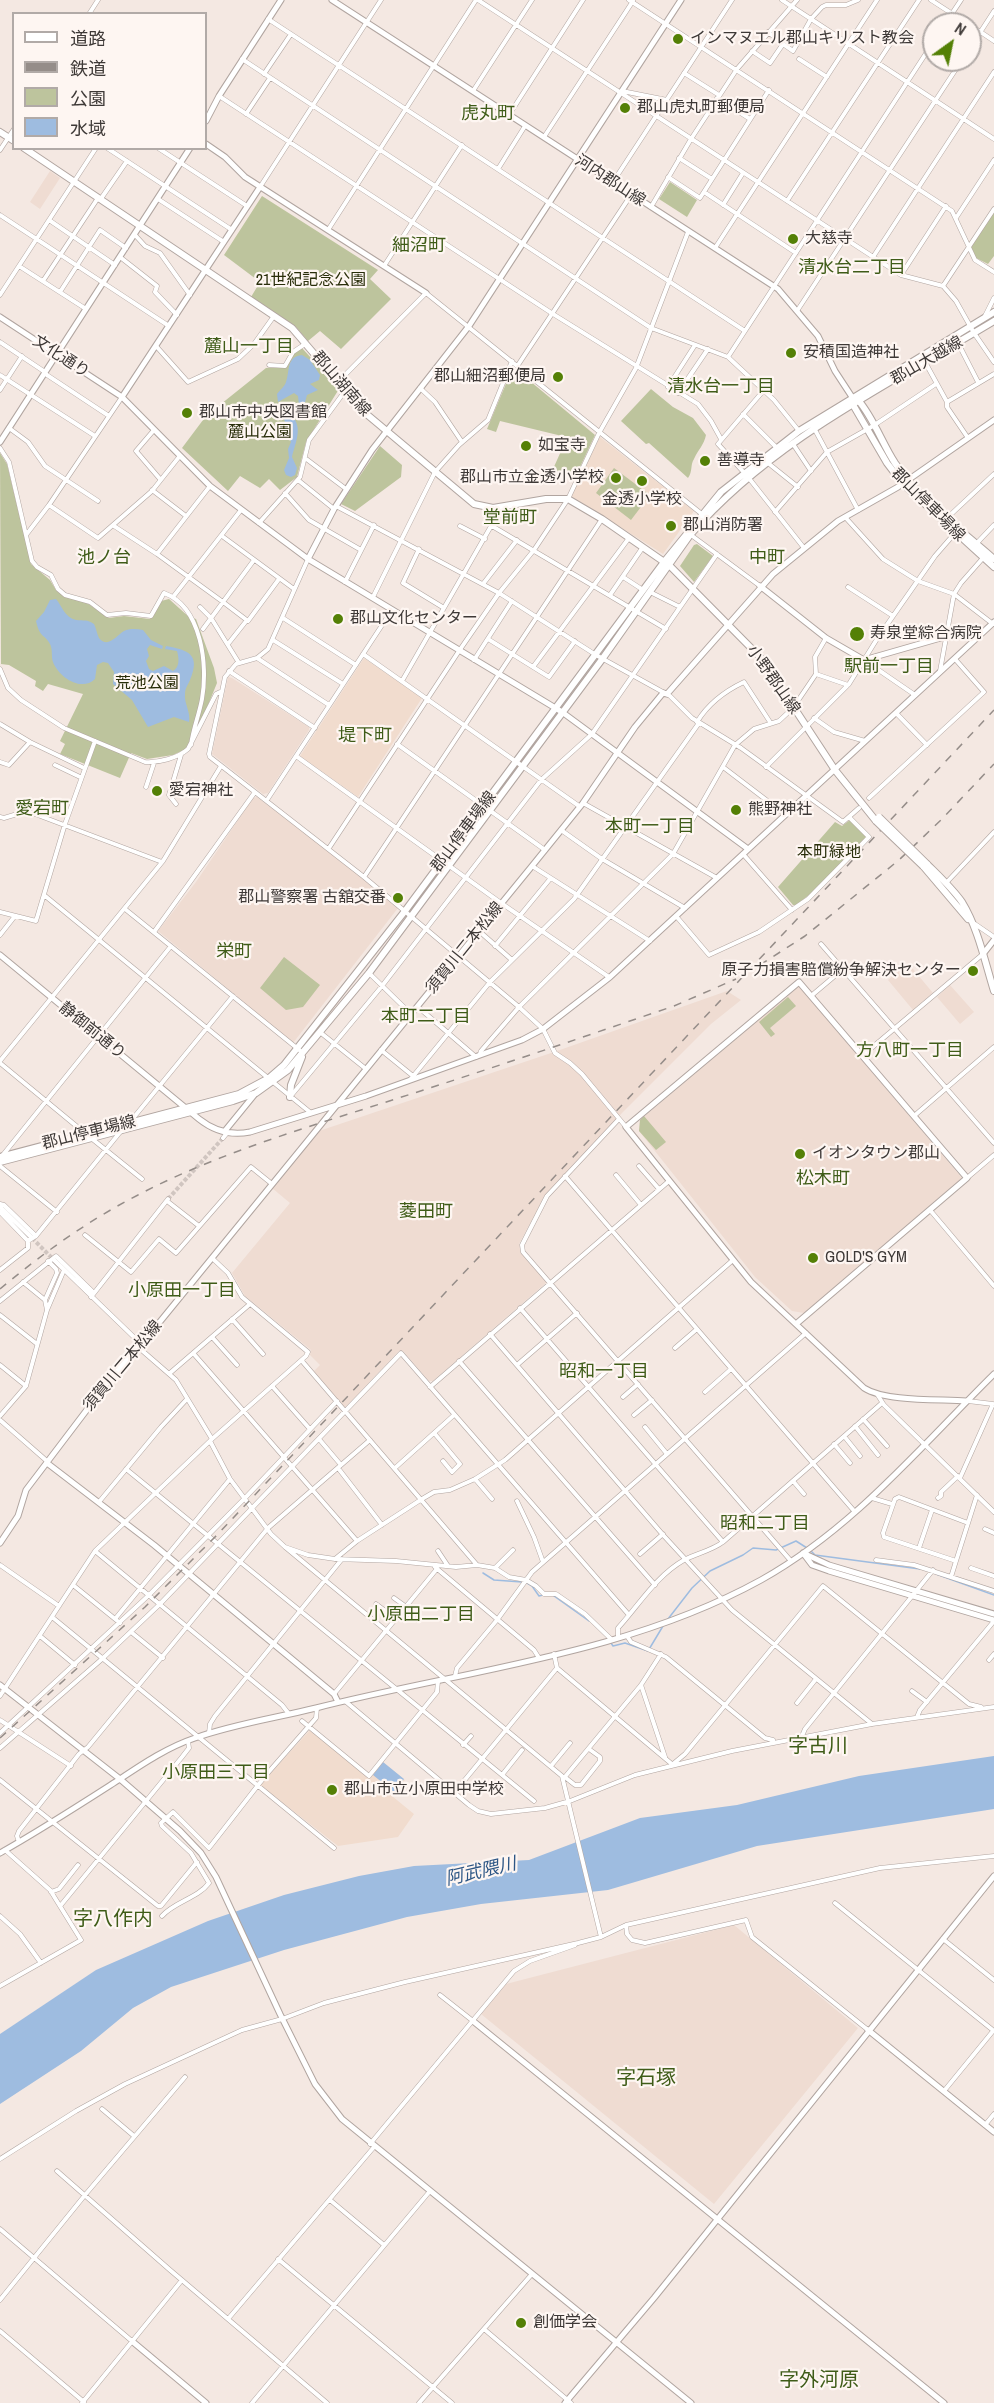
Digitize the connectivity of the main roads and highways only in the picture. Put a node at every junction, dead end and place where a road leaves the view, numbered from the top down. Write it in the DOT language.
graph roads {
  1 [pos="0,132"];
  2 [pos="11,140"];
  3 [pos="27,150"];
  4 [pos="994,312"];
  5 [pos="994,321"];
  6 [pos="852,397"];
  7 [pos="859,400"];
  8 [pos="852,405"];
  9 [pos="746,475"];
  10 [pos="905,482"];
  11 [pos="704,516"];
  12 [pos="985,555"];
  13 [pos="994,559"];
  14 [pos="667,564"];
  15 [pos="994,567"];
  16 [pos="559,710"];
  17 [pos="925,865"];
  18 [pos="971,921"];
  19 [pos="994,991"];
  20 [pos="303,1053"];
  21 [pos="271,1080"];
  22 [pos="290,1097"];
  23 [pos="88,1136"];
  24 [pos="0,1160"];
  1 -- 2 [label="main road"];
  3 -- 14 [label="main road, 郡山湖南線"];
  4 -- 6 [label="main road, 郡山大越線"];
  5 -- 7 [label="main road, 郡山大越線"];
  6 -- 7 [label="main road"];
  6 -- 8 [label="main road, 郡山停車場線"];
  6 -- 9 [label="main road, 郡山停車場線"];
  7 -- 8 [label="main road, 郡山停車場線"];
  7 -- 10 [label="main road"];
  8 -- 9 [label="main road, 郡山停車場線"];
  8 -- 10 [label="main road, 郡山停車場線"];
  9 -- 11 [label="main road, 郡山停車場線"];
  10 -- 12 [label="main road"];
  10 -- 12 [label="main road, 郡山停車場線"];
  11 -- 14 [label="main road, 郡山停車場線"];
  11 -- 14 [label="main road, 郡山停車場線"];
  12 -- 13 [label="main road"];
  12 -- 15 [label="main road, 郡山停車場線"];
  14 -- 16 [label="main road, 郡山停車場線"];
  14 -- 17 [label="main road, 小野郡山線, bridge"];
  16 -- 20 [label="main road, 郡山停車場線"];
  16 -- 21 [label="main road, 郡山停車場線"];
  17 -- 18 [label="main road, 小野郡山線"];
  17 -- 18 [label="main road, 小野郡山線"];
  18 -- 19 [label="main road, 小野郡山線"];
  20 -- 21 [label="main road, 郡山停車場線"];
  20 -- 22 [label="main road"];
  21 -- 23 [label="main road, 郡山停車場線"];
  21 -- 23 [label="main road, 郡山停車場線"];
  23 -- 24 [label="main road, 郡山停車場線"];
}
